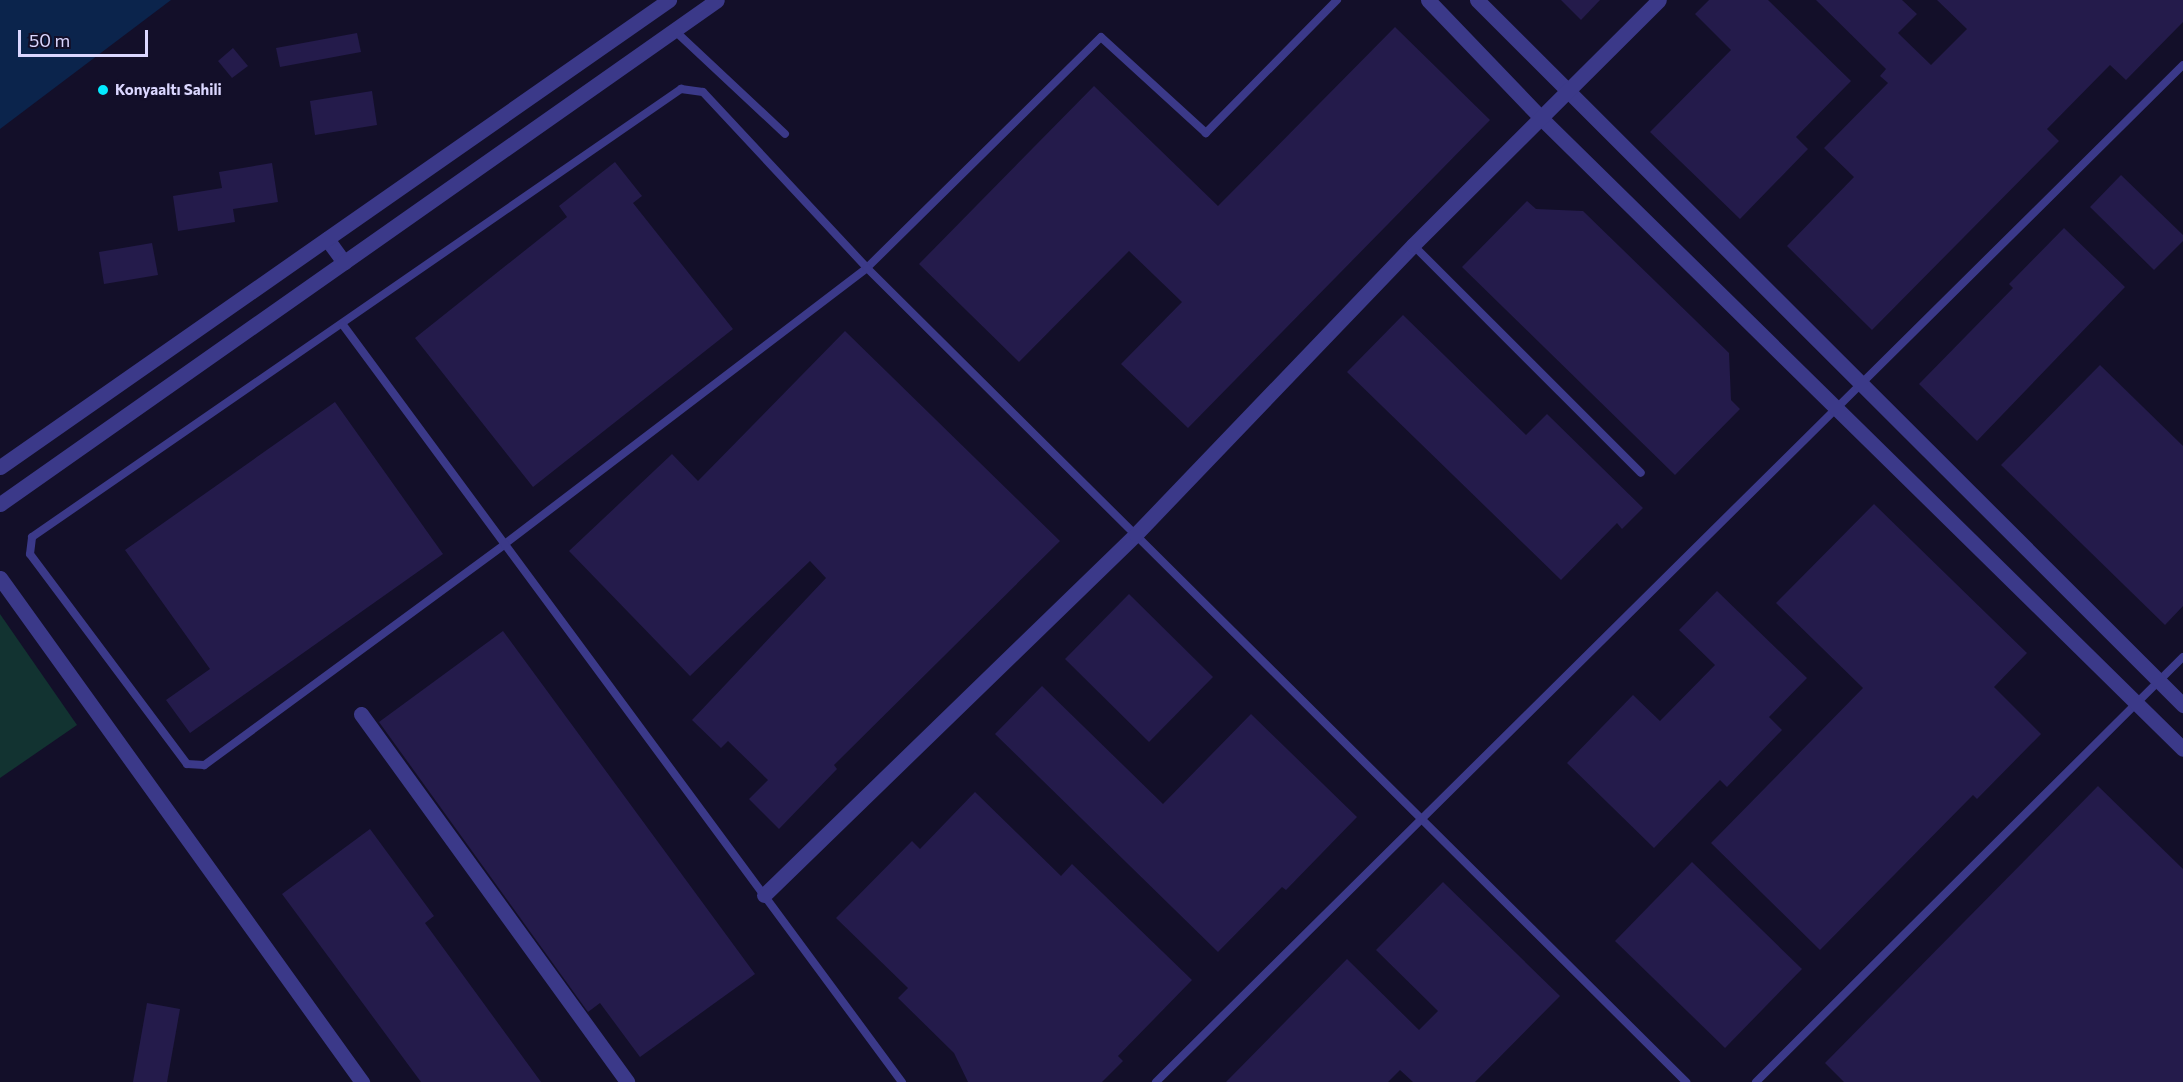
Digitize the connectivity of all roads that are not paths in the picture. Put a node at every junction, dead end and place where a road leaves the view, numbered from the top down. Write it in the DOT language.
graph roads {
  1 [pos="669,0"];
  2 [pos="717,0"];
  3 [pos="1337,0"];
  4 [pos="1428,0"];
  5 [pos="1477,0"];
  6 [pos="1659,0"];
  7 [pos="674,30"];
  8 [pos="2183,65"];
  9 [pos="1569,91"];
  10 [pos="1541,118"];
  11 [pos="785,134"];
  12 [pos="352,222"];
  13 [pos="327,239"];
  14 [pos="369,244"];
  15 [pos="1413,244"];
  16 [pos="344,262"];
  17 [pos="867,268"];
  18 [pos="343,325"];
  19 [pos="1864,384"];
  20 [pos="1839,408"];
  21 [pos="0,467"];
  22 [pos="1641,472"];
  23 [pos="0,504"];
  24 [pos="1136,534"];
  25 [pos="504,544"];
  26 [pos="0,578"];
  27 [pos="2183,657"];
  28 [pos="2160,681"];
  29 [pos="2136,702"];
  30 [pos="2183,705"];
  31 [pos="361,714"];
  32 [pos="2183,749"];
  33 [pos="1419,819"];
  34 [pos="764,895"];
  35 [pos="362,1082"];
  36 [pos="627,1082"];
  37 [pos="902,1082"];
  38 [pos="1156,1082"];
  39 [pos="1686,1082"];
  40 [pos="1756,1082"];
  1 -- 12 [label="street"];
  2 -- 7 [label="street"];
  3 -- 17 [label="lane"];
  4 -- 10 [label="street"];
  5 -- 9 [label="street"];
  6 -- 9 [label="street"];
  7 -- 11 [label="lane"];
  7 -- 14 [label="street"];
  8 -- 19 [label="lane"];
  9 -- 10 [label="street"];
  9 -- 19 [label="street"];
  10 -- 15 [label="street"];
  10 -- 20 [label="street"];
  12 -- 13 [label="street"];
  12 -- 14 [label="street"];
  13 -- 16 [label="street"];
  13 -- 21 [label="street"];
  14 -- 16 [label="street"];
  15 -- 22 [label="lane"];
  15 -- 24 [label="street"];
  16 -- 23 [label="street"];
  17 -- 18 [label="lane"];
  17 -- 24 [label="lane"];
  17 -- 25 [label="lane"];
  18 -- 25 [label="lane"];
  18 -- 25 [label="lane"];
  19 -- 20 [label="lane"];
  19 -- 28 [label="street"];
  20 -- 29 [label="street"];
  20 -- 33 [label="lane"];
  24 -- 33 [label="lane"];
  24 -- 34 [label="street"];
  25 -- 34 [label="lane"];
  26 -- 35 [label="street"];
  27 -- 28 [label="lane"];
  28 -- 29 [label="lane"];
  28 -- 30 [label="street"];
  29 -- 32 [label="street"];
  29 -- 40 [label="lane"];
  31 -- 36 [label="street"];
  33 -- 38 [label="lane"];
  33 -- 39 [label="lane"];
  34 -- 37 [label="lane"];
}
